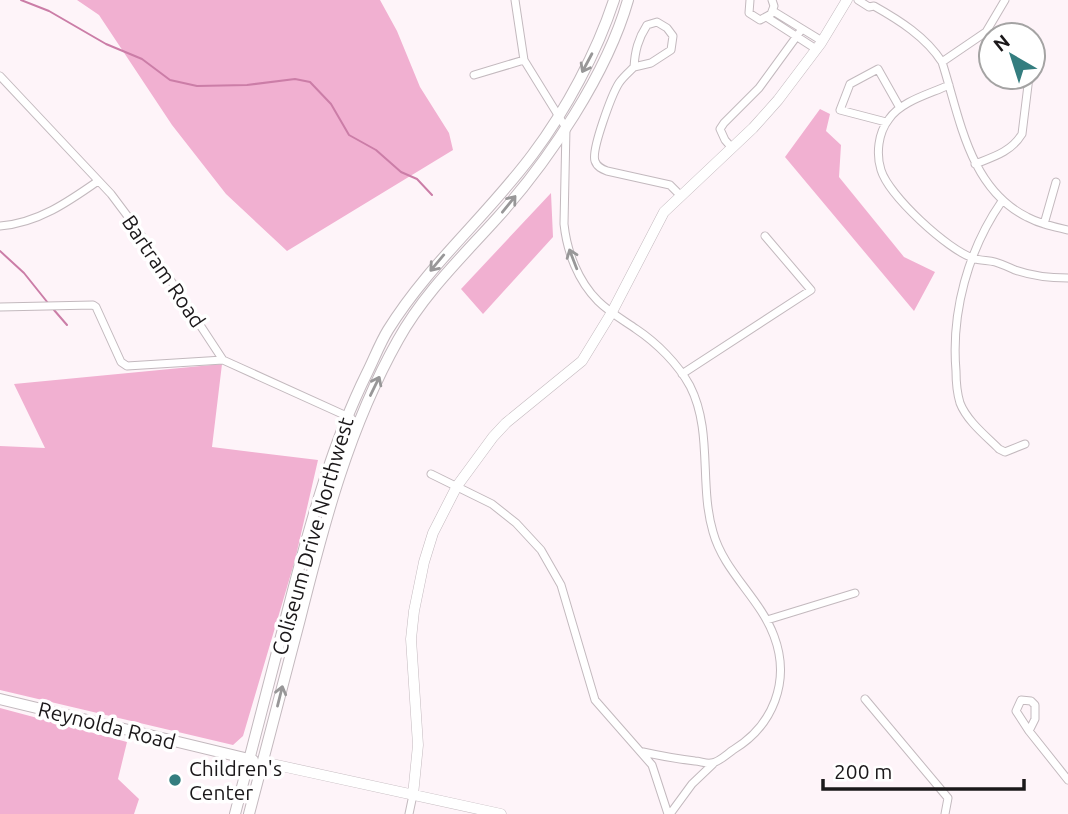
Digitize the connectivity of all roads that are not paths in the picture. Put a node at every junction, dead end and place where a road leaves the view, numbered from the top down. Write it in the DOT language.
graph roads {
  1 [pos="514,0"];
  2 [pos="614,0"];
  3 [pos="628,0"];
  4 [pos="750,0"];
  5 [pos="772,0"];
  6 [pos="847,0"];
  7 [pos="858,0"];
  8 [pos="1005,0"];
  9 [pos="872,3"];
  10 [pos="771,14"];
  11 [pos="995,21"];
  12 [pos="802,29"];
  13 [pos="797,36"];
  14 [pos="977,41"];
  15 [pos="819,45"];
  16 [pos="524,60"];
  17 [pos="942,62"];
  18 [pos="634,67"];
  19 [pos="474,75"];
  20 [pos="0,76"];
  21 [pos="949,85"];
  22 [pos="1027,91"];
  23 [pos="900,108"];
  24 [pos="559,116"];
  25 [pos="886,122"];
  26 [pos="566,128"];
  27 [pos="732,148"];
  28 [pos="975,164"];
  29 [pos="98,181"];
  30 [pos="1056,182"];
  31 [pos="680,195"];
  32 [pos="1002,201"];
  33 [pos="1044,224"];
  34 [pos="0,226"];
  35 [pos="1068,230"];
  36 [pos="765,236"];
  37 [pos="973,258"];
  38 [pos="1068,278"];
  39 [pos="0,307"];
  40 [pos="612,312"];
  41 [pos="223,360"];
  42 [pos="682,374"];
  43 [pos="346,416"];
  44 [pos="358,421"];
  45 [pos="1025,444"];
  46 [pos="431,474"];
  47 [pos="457,486"];
  48 [pos="855,593"];
  49 [pos="767,620"];
  50 [pos="0,699"];
  51 [pos="865,699"];
  52 [pos="1030,731"];
  53 [pos="643,752"];
  54 [pos="250,759"];
  55 [pos="263,762"];
  56 [pos="713,764"];
  57 [pos="1068,780"];
  58 [pos="413,794"];
  59 [pos="235,814"];
  60 [pos="250,814"];
  61 [pos="409,814"];
  62 [pos="501,814"];
  63 [pos="669,814"];
  64 [pos="945,814"];
  1 -- 16 [label="street"];
  2 -- 24 [label="main road, Coliseum Drive Northwest, one-way"];
  3 -- 26 [label="main road, Coliseum Drive Northwest"];
  4 -- 10 [label="street"];
  5 -- 10 [label="street"];
  6 -- 15 [label="street"];
  7 -- 9 [label="street"];
  8 -- 11 [label="street"];
  9 -- 17 [label="street"];
  10 -- 12 [label="street"];
  10 -- 13 [label="street"];
  12 -- 13 [label="street"];
  12 -- 15 [label="street"];
  13 -- 15 [label="street"];
  13 -- 27 [label="street"];
  14 -- 17 [label="street"];
  15 -- 27 [label="street"];
  16 -- 19 [label="street"];
  16 -- 24 [label="street"];
  17 -- 21 [label="street"];
  18 -- 18 [label="street"];
  18 -- 31 [label="street"];
  20 -- 29 [label="street, Bartram Road"];
  21 -- 23 [label="street"];
  21 -- 28 [label="street"];
  22 -- 28 [label="street"];
  23 -- 25 [label="street"];
  23 -- 25 [label="street"];
  24 -- 26 [label="street"];
  24 -- 43 [label="main road, Coliseum Drive Northwest, one-way"];
  25 -- 37 [label="street"];
  40 -- 26 [label="street, one-way"];
  44 -- 26 [label="main road, Coliseum Drive Northwest, one-way"];
  27 -- 31 [label="street"];
  28 -- 32 [label="street"];
  29 -- 34 [label="street"];
  29 -- 41 [label="street, Bartram Road"];
  30 -- 33 [label="street"];
  31 -- 40 [label="street"];
  32 -- 33 [label="street"];
  32 -- 37 [label="street"];
  33 -- 35 [label="street"];
  36 -- 42 [label="street"];
  37 -- 38 [label="street"];
  37 -- 45 [label="street"];
  39 -- 41 [label="street"];
  40 -- 42 [label="street"];
  40 -- 47 [label="street"];
  41 -- 43 [label="street"];
  42 -- 49 [label="street"];
  43 -- 44 [label="street"];
  43 -- 54 [label="main road, Coliseum Drive Northwest"];
  55 -- 44 [label="main road, Coliseum Drive Northwest, one-way"];
  46 -- 47 [label="street"];
  47 -- 53 [label="street"];
  47 -- 58 [label="street"];
  48 -- 49 [label="street"];
  49 -- 56 [label="street"];
  50 -- 54 [label="main road, Reynolda Road"];
  51 -- 64 [label="street"];
  52 -- 57 [label="street"];
  53 -- 56 [label="street"];
  53 -- 63 [label="street"];
  54 -- 55 [label="main road, Reynolda Road"];
  54 -- 59 [label="main road, Coliseum Drive Northwest"];
  55 -- 58 [label="street, Reynolda Road"];
  55 -- 60 [label="main road, Coliseum Drive Northwest"];
  56 -- 63 [label="street"];
  58 -- 61 [label="street"];
  58 -- 62 [label="street, Reynolda Road"];
}
